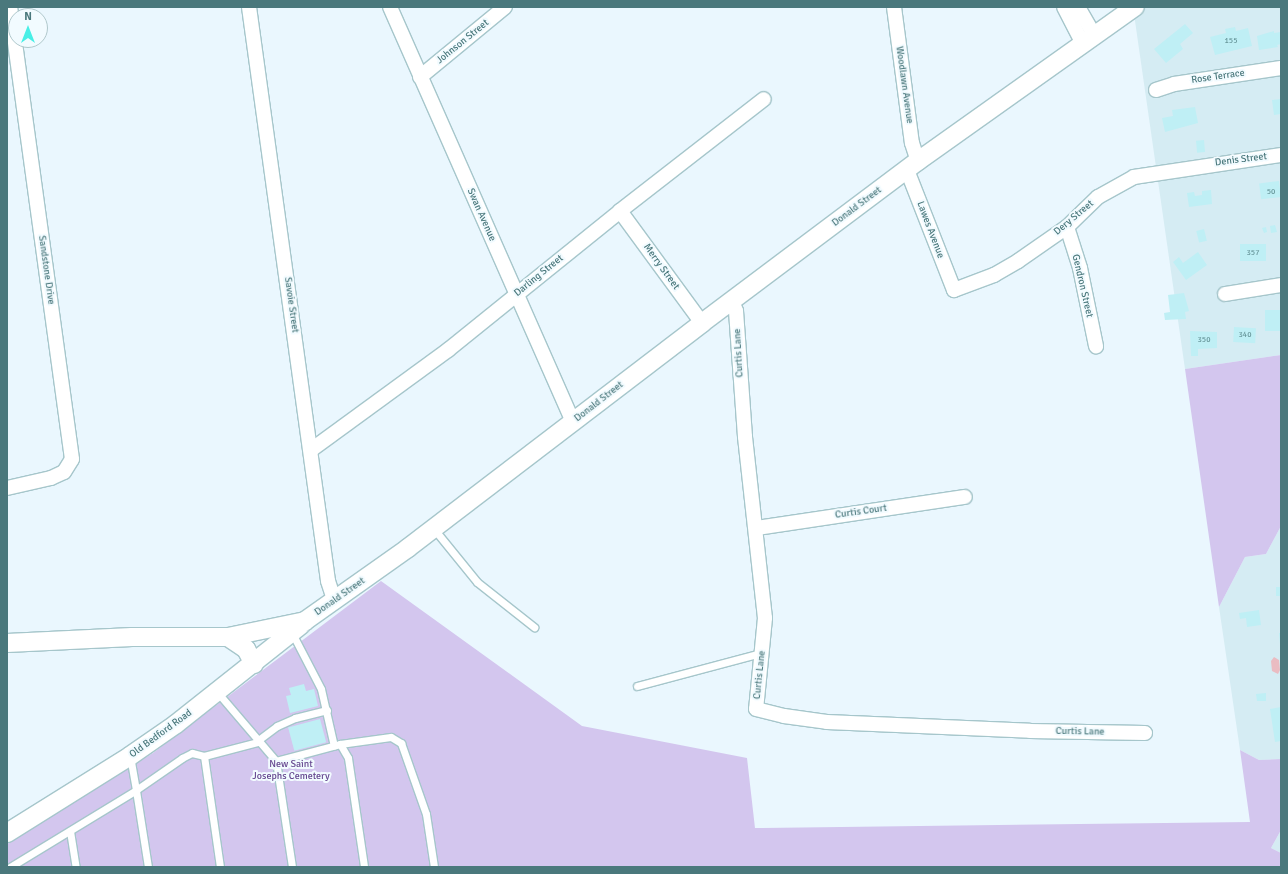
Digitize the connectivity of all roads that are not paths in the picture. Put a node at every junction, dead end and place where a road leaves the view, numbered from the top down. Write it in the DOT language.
graph roads {
  1 [pos="10,7"];
  2 [pos="249,7"];
  3 [pos="390,7"];
  4 [pos="505,7"];
  5 [pos="894,7"];
  6 [pos="1064,7"];
  7 [pos="1078,7"];
  8 [pos="1135,7"];
  9 [pos="1089,40"];
  10 [pos="1281,68"];
  11 [pos="420,77"];
  12 [pos="1156,90"];
  13 [pos="764,99"];
  14 [pos="1281,154"];
  15 [pos="913,165"];
  16 [pos="1201,165"];
  17 [pos="620,211"];
  18 [pos="1067,227"];
  19 [pos="1281,285"];
  20 [pos="954,290"];
  21 [pos="1225,294"];
  22 [pos="516,295"];
  23 [pos="732,301"];
  24 [pos="702,323"];
  25 [pos="1096,346"];
  26 [pos="573,422"];
  27 [pos="312,450"];
  28 [pos="7,488"];
  29 [pos="965,497"];
  30 [pos="756,528"];
  31 [pos="434,529"];
  32 [pos="335,602"];
  33 [pos="299,627"];
  34 [pos="534,627"];
  35 [pos="228,637"];
  36 [pos="7,643"];
  37 [pos="761,653"];
  38 [pos="254,664"];
  39 [pos="637,686"];
  40 [pos="218,693"];
  41 [pos="327,710"];
  42 [pos="1145,733"];
  43 [pos="258,742"];
  44 [pos="337,745"];
  45 [pos="130,756"];
  46 [pos="204,756"];
  47 [pos="276,761"];
  48 [pos="136,790"];
  49 [pos="70,831"];
  50 [pos="7,833"];
  51 [pos="10,867"];
  52 [pos="76,867"];
  53 [pos="148,867"];
  54 [pos="220,867"];
  55 [pos="292,867"];
  56 [pos="364,867"];
  57 [pos="434,867"];
  1 -- 28 [label="street, Sandstone Drive"];
  2 -- 27 [label="street, Savoie Street"];
  3 -- 11 [label="street, Swan Avenue"];
  4 -- 11 [label="street, Johnson Street"];
  5 -- 15 [label="street, Woodlawn Avenue"];
  6 -- 9 [label="street"];
  7 -- 9 [label="street"];
  8 -- 9 [label="street, Donald Street"];
  9 -- 15 [label="street, Donald Street"];
  10 -- 12 [label="street, Rose Terrace"];
  11 -- 22 [label="street, Swan Avenue"];
  13 -- 17 [label="street, Darling Street"];
  14 -- 16 [label="street, Denis Street"];
  15 -- 20 [label="street, Lawes Avenue"];
  15 -- 23 [label="street, Donald Street"];
  16 -- 18 [label="street, Dery Street"];
  17 -- 22 [label="street, Darling Street"];
  17 -- 24 [label="street, Merry Street"];
  18 -- 20 [label="street, Dery Street"];
  18 -- 25 [label="street, Gendron Street"];
  19 -- 21 [label="street"];
  22 -- 26 [label="street, Swan Avenue"];
  22 -- 27 [label="street, Darling Street"];
  23 -- 24 [label="street, Donald Street"];
  23 -- 30 [label="street, Curtis Lane"];
  24 -- 26 [label="street, Donald Street"];
  26 -- 31 [label="street, Donald Street"];
  27 -- 32 [label="street, Savoie Street"];
  29 -- 30 [label="street, Curtis Court"];
  30 -- 37 [label="street, Curtis Lane"];
  31 -- 32 [label="street, Donald Street"];
  31 -- 34 [label="lane"];
  32 -- 33 [label="street, Donald Street"];
  33 -- 35 [label="street, Donald Street"];
  33 -- 38 [label="street, Old Bedford Road"];
  33 -- 41 [label="lane"];
  35 -- 36 [label="street, Donald Street"];
  35 -- 38 [label="street"];
  37 -- 39 [label="lane"];
  37 -- 42 [label="street, Curtis Lane"];
  38 -- 40 [label="street, Old Bedford Road"];
  40 -- 43 [label="lane"];
  40 -- 45 [label="street, Old Bedford Road"];
  41 -- 43 [label="lane"];
  41 -- 44 [label="lane"];
  43 -- 46 [label="lane"];
  43 -- 47 [label="lane"];
  44 -- 47 [label="lane"];
  44 -- 56 [label="lane"];
  44 -- 57 [label="lane"];
  45 -- 48 [label="lane"];
  45 -- 50 [label="street, Old Bedford Road"];
  46 -- 48 [label="lane"];
  46 -- 54 [label="lane"];
  47 -- 55 [label="lane"];
  48 -- 49 [label="lane"];
  48 -- 53 [label="lane"];
  49 -- 51 [label="lane"];
  49 -- 52 [label="lane"];
}
